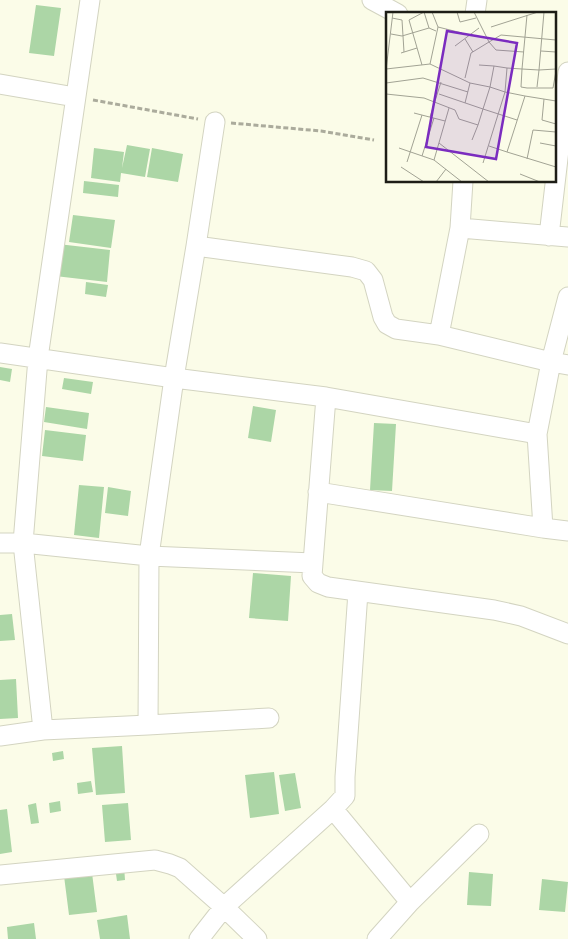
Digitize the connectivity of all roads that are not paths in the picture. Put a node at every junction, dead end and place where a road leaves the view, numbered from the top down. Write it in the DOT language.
graph roads {
  1 [pos="90,0"];
  2 [pos="372,0"];
  3 [pos="394,12"];
  4 [pos="568,72"];
  5 [pos="0,84"];
  6 [pos="75,97"];
  7 [pos="215,122"];
  8 [pos="463,182"];
  9 [pos="460,228"];
  10 [pos="559,237"];
  11 [pos="196,246"];
  12 [pos="568,296"];
  13 [pos="439,335"];
  14 [pos="0,353"];
  15 [pos="38,358"];
  16 [pos="560,364"];
  17 [pos="174,378"];
  18 [pos="326,397"];
  19 [pos="537,434"];
  20 [pos="318,492"];
  21 [pos="543,528"];
  22 [pos="568,531"];
  23 [pos="0,543"];
  24 [pos="23,543"];
  25 [pos="149,556"];
  26 [pos="313,563"];
  27 [pos="358,592"];
  28 [pos="568,634"];
  29 [pos="269,718"];
  30 [pos="148,725"];
  31 [pos="43,730"];
  32 [pos="0,736"];
  33 [pos="333,809"];
  34 [pos="479,834"];
  35 [pos="0,875"];
  36 [pos="410,902"];
  37 [pos="224,907"];
  38 [pos="199,939"];
  39 [pos="257,939"];
  40 [pos="377,939"];
  1 -- 6 [label="street"];
  2 -- 3 [label="street"];
  4 -- 10 [label="street"];
  5 -- 6 [label="street"];
  6 -- 15 [label="street"];
  7 -- 11 [label="street"];
  8 -- 9 [label="street"];
  9 -- 10 [label="street"];
  9 -- 13 [label="street"];
  11 -- 13 [label="street"];
  11 -- 17 [label="street"];
  12 -- 16 [label="street"];
  13 -- 16 [label="street"];
  14 -- 15 [label="street"];
  15 -- 17 [label="street"];
  15 -- 24 [label="street"];
  16 -- 19 [label="street"];
  17 -- 18 [label="street"];
  17 -- 25 [label="street"];
  18 -- 19 [label="street"];
  18 -- 20 [label="street"];
  19 -- 21 [label="street"];
  20 -- 21 [label="street"];
  20 -- 26 [label="street"];
  21 -- 22 [label="street"];
  23 -- 24 [label="street"];
  24 -- 25 [label="street"];
  24 -- 31 [label="street"];
  25 -- 26 [label="street"];
  25 -- 30 [label="street"];
  26 -- 27 [label="street"];
  27 -- 28 [label="street"];
  27 -- 33 [label="street"];
  29 -- 30 [label="street"];
  30 -- 31 [label="street"];
  31 -- 32 [label="street"];
  33 -- 36 [label="street"];
  33 -- 37 [label="street"];
  34 -- 36 [label="street"];
  35 -- 37 [label="street"];
  36 -- 40 [label="street"];
  37 -- 38 [label="street"];
  37 -- 39 [label="street"];
}
